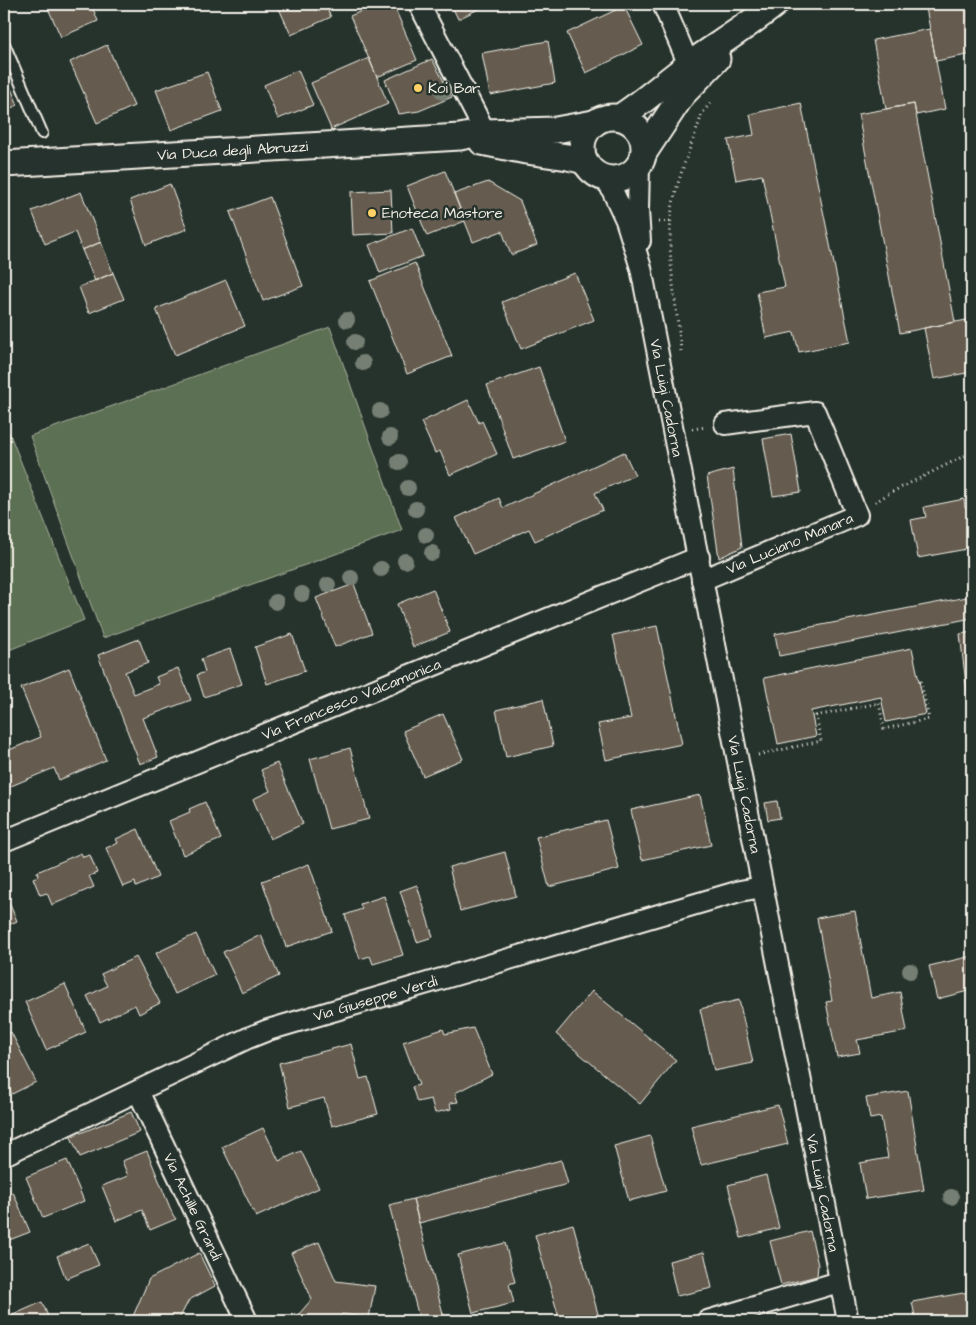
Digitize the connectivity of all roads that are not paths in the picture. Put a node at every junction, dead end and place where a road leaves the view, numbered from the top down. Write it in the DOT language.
graph roads {
  1 [pos="420,4"];
  2 [pos="663,4"];
  3 [pos="774,4"];
  4 [pos="755,20"];
  5 [pos="4,44"];
  6 [pos="689,65"];
  7 [pos="620,117"];
  8 [pos="594,123"];
  9 [pos="42,132"];
  10 [pos="485,132"];
  11 [pos="460,138"];
  12 [pos="642,158"];
  13 [pos="585,162"];
  14 [pos="4,164"];
  15 [pos="607,179"];
  16 [pos="641,268"];
  17 [pos="725,424"];
  18 [pos="698,557"];
  19 [pos="702,580"];
  20 [pos="4,841"];
  21 [pos="762,887"];
  22 [pos="138,1091"];
  23 [pos="4,1156"];
  24 [pos="840,1282"];
  25 [pos="247,1321"];
  26 [pos="707,1321"];
  27 [pos="848,1321"];
  1 -- 10 [label="street"];
  2 -- 6 [label="street"];
  3 -- 4 [label="street"];
  4 -- 6 [label="street"];
  4 -- 12 [label="street"];
  5 -- 9 [label="lane"];
  6 -- 7 [label="street"];
  7 -- 8 [label="street"];
  7 -- 12 [label="street"];
  8 -- 10 [label="street, Via Duca degli Abruzzi"];
  8 -- 13 [label="street"];
  10 -- 11 [label="street, Via Duca degli Abruzzi"];
  11 -- 13 [label="street, Via Duca degli Abruzzi"];
  11 -- 14 [label="street, Via Duca degli Abruzzi"];
  12 -- 15 [label="street"];
  12 -- 16 [label="street, Via Luigi Cadorna"];
  13 -- 15 [label="street"];
  15 -- 16 [label="street, Via Luigi Cadorna"];
  16 -- 18 [label="street, Via Luigi Cadorna"];
  17 -- 19 [label="street, Via Luciano Manara"];
  18 -- 19 [label="street, Via Luigi Cadorna"];
  18 -- 20 [label="street, Via Francesco Valcamonica"];
  19 -- 21 [label="street, Via Luigi Cadorna"];
  21 -- 22 [label="street, Via Giuseppe Verdi"];
  21 -- 24 [label="street, Via Luigi Cadorna"];
  22 -- 23 [label="street, Via Giuseppe Verdi"];
  22 -- 25 [label="street, Via Achille Grandi"];
  24 -- 26 [label="street"];
  24 -- 27 [label="street, Via Luigi Cadorna"];
}
